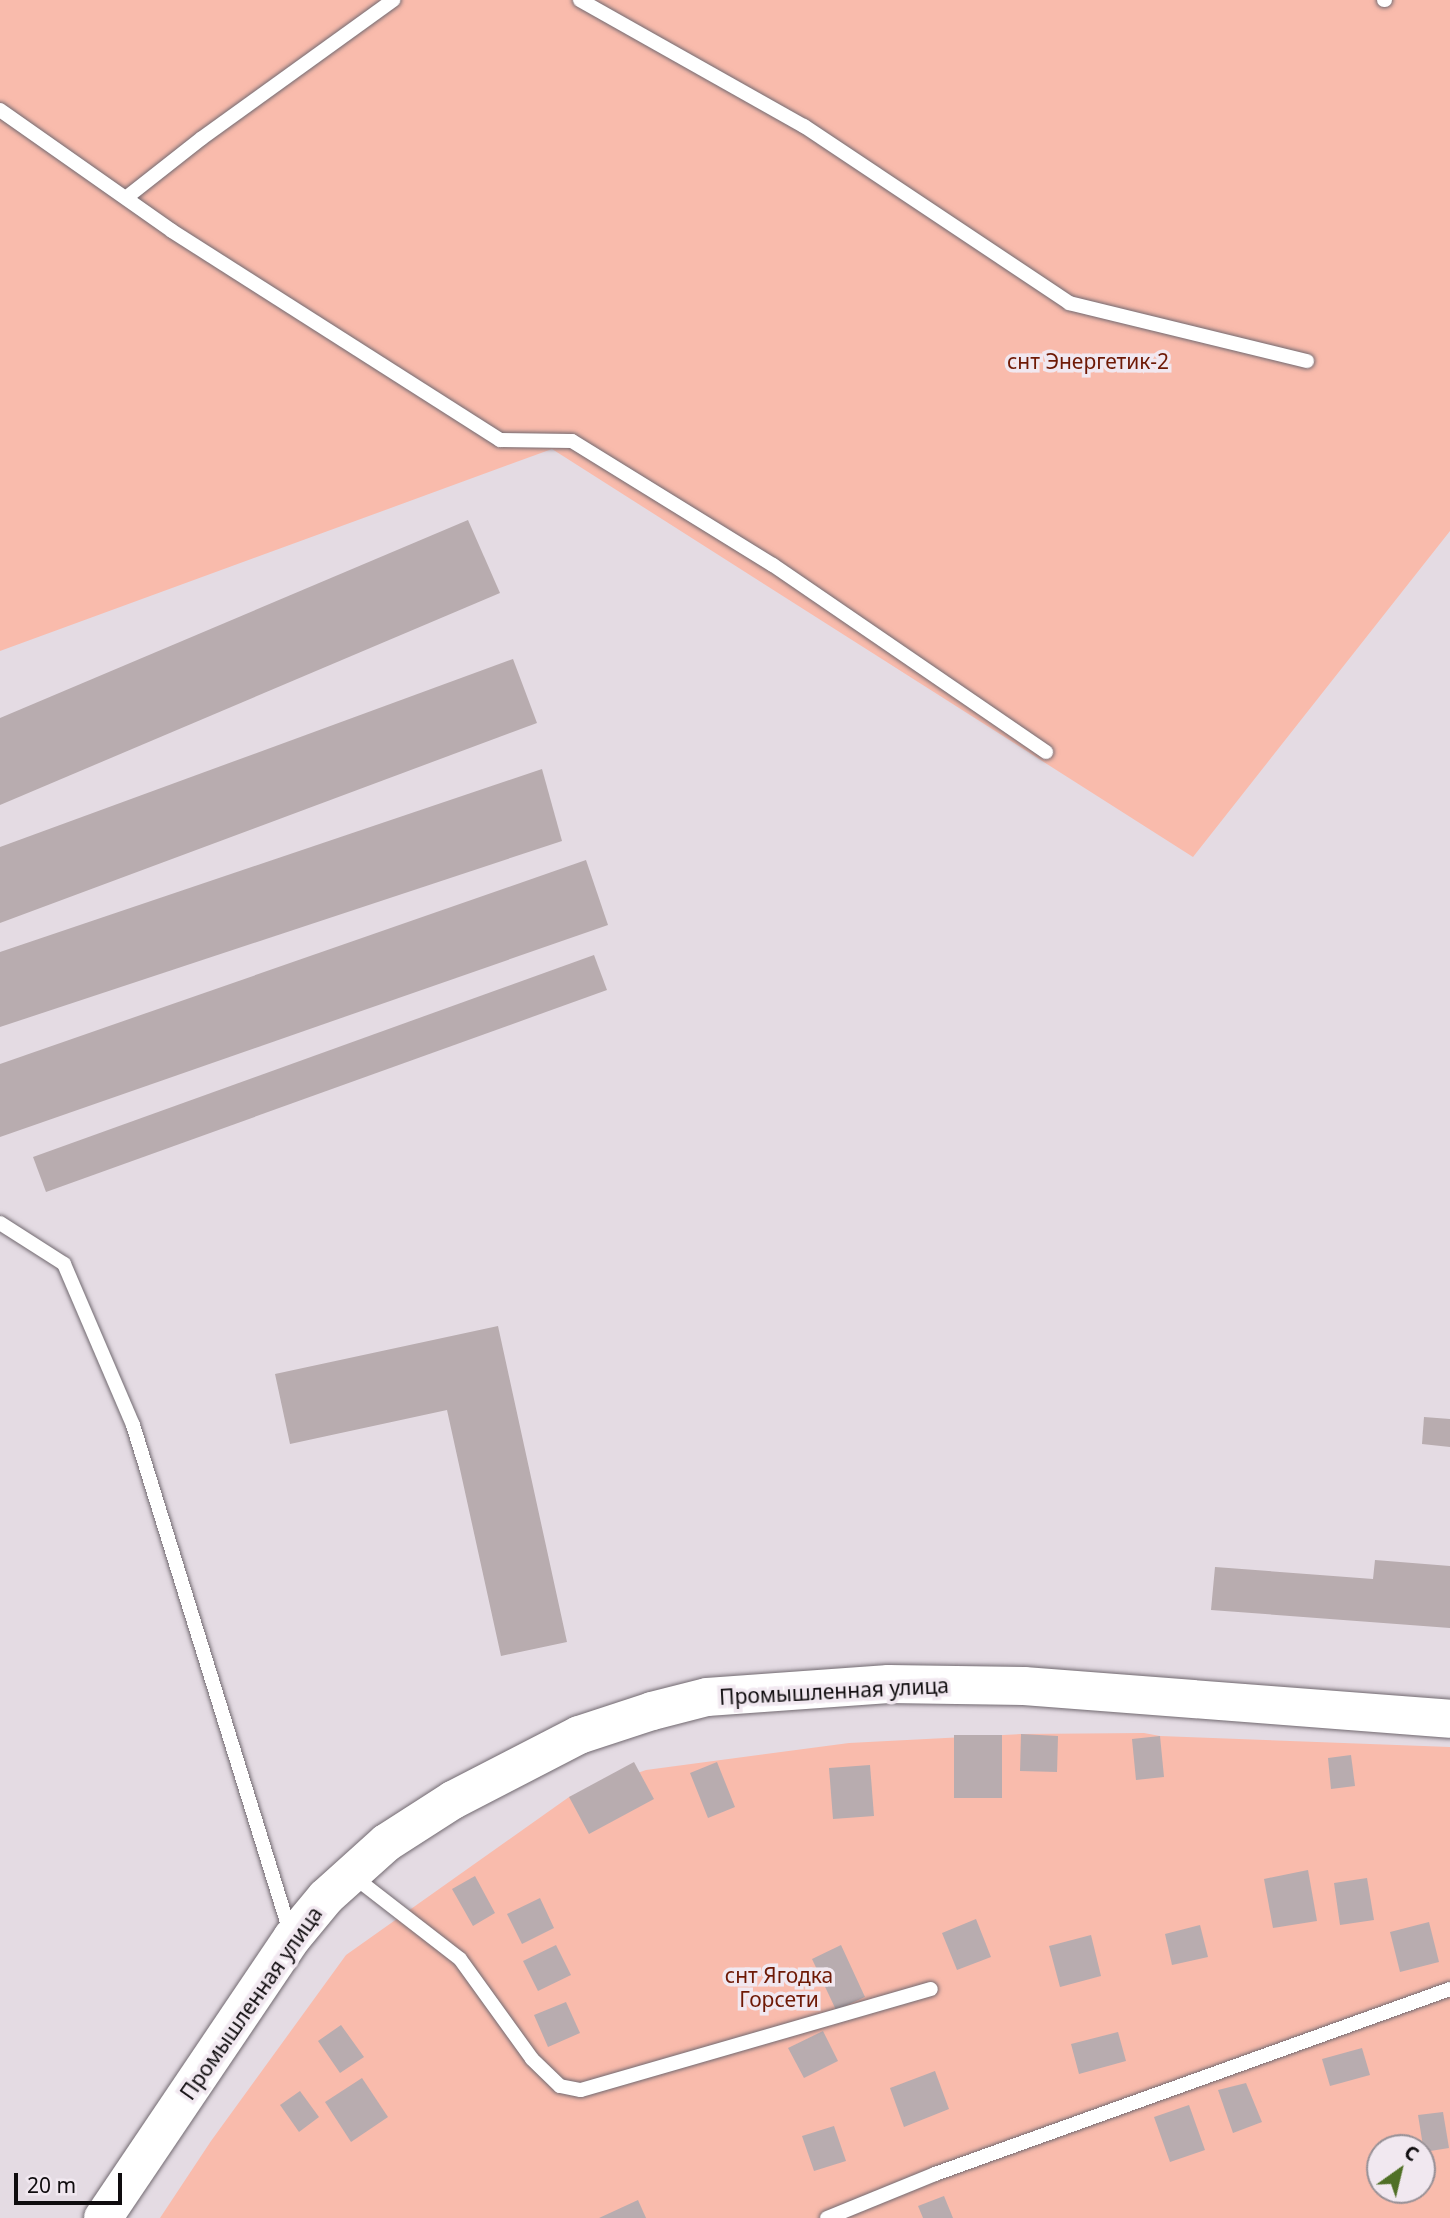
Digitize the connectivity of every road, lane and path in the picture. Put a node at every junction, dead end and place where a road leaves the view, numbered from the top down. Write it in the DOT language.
graph roads {
  1 [pos="393,0"];
  2 [pos="580,0"];
  3 [pos="0,110"];
  4 [pos="127,197"];
  5 [pos="1307,361"];
  6 [pos="1046,752"];
  7 [pos="0,1223"];
  8 [pos="1450,1719"];
  9 [pos="349,1873"];
  10 [pos="292,1938"];
  11 [pos="931,1989"];
  12 [pos="1450,1989"];
  13 [pos="103,2218"];
  14 [pos="828,2218"];
  1 -- 4 [label="lane"];
  2 -- 5 [label="lane"];
  3 -- 4 [label="lane"];
  4 -- 6 [label="lane"];
  7 -- 10 [label="lane"];
  8 -- 9 [label="main road, Промышленная улица"];
  9 -- 10 [label="main road, Промышленная улица"];
  9 -- 11 [label="lane"];
  10 -- 13 [label="main road, Промышленная улица"];
  12 -- 14 [label="lane"];
}
